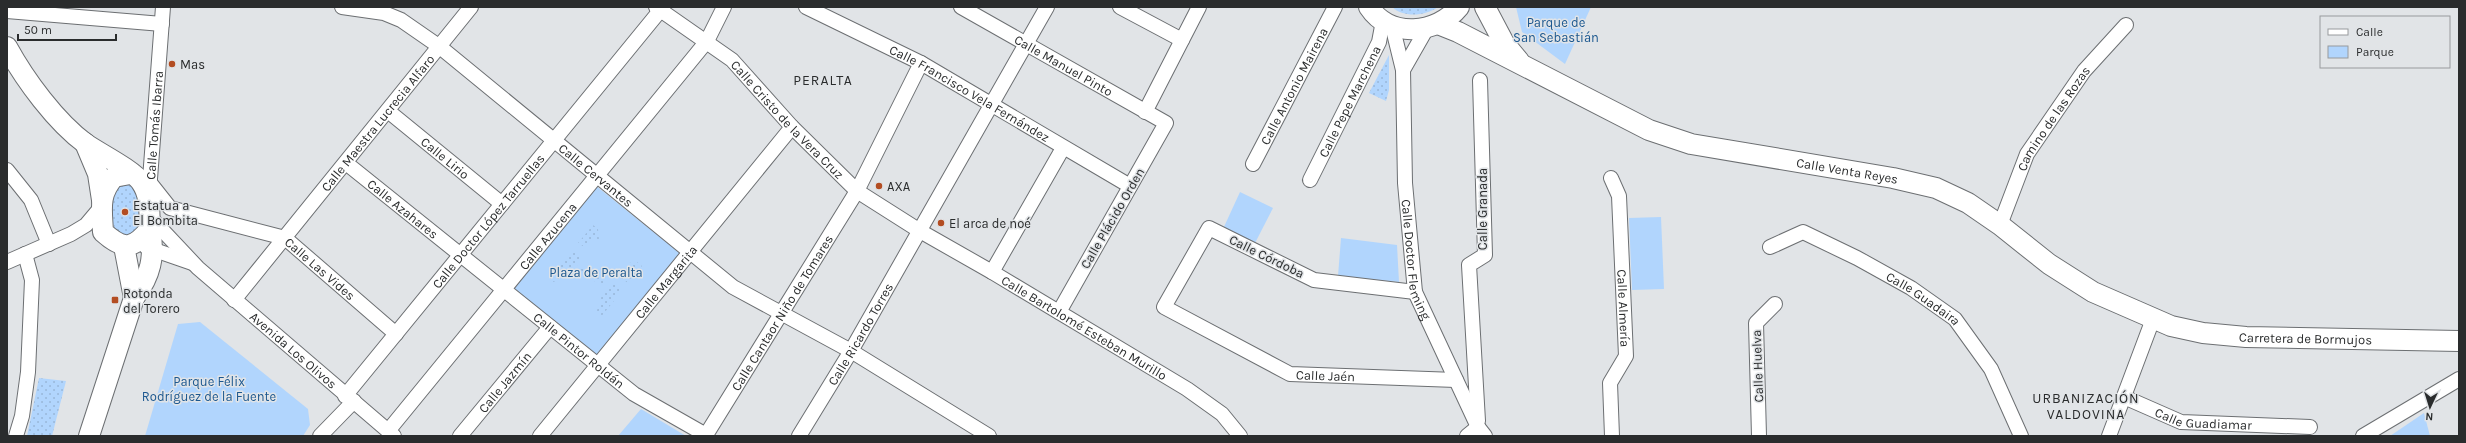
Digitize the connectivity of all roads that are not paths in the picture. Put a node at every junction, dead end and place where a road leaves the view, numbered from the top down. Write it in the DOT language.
graph roads {
  1 [pos="163,7"];
  2 [pos="342,7"];
  3 [pos="471,7"];
  4 [pos="724,7"];
  5 [pos="806,7"];
  6 [pos="961,7"];
  7 [pos="1047,7"];
  8 [pos="1120,7"];
  9 [pos="1199,7"];
  10 [pos="1335,7"];
  11 [pos="1459,7"];
  12 [pos="1485,7"];
  13 [pos="660,8"];
  14 [pos="7,11"];
  15 [pos="62,11"];
  16 [pos="1382,18"];
  17 [pos="162,24"];
  18 [pos="2126,25"];
  19 [pos="1433,26"];
  20 [pos="1182,40"];
  21 [pos="707,41"];
  22 [pos="1027,45"];
  23 [pos="7,47"];
  24 [pos="440,48"];
  25 [pos="921,63"];
  26 [pos="1522,66"];
  27 [pos="1403,70"];
  28 [pos="1480,80"];
  29 [pos="992,106"];
  30 [pos="388,111"];
  31 [pos="1145,112"];
  32 [pos="1166,123"];
  33 [pos="792,127"];
  34 [pos="554,141"];
  35 [pos="85,143"];
  36 [pos="1063,148"];
  37 [pos="346,163"];
  38 [pos="1253,164"];
  39 [pos="7,170"];
  40 [pos="130,174"];
  41 [pos="597,175"];
  42 [pos="1611,178"];
  43 [pos="1310,180"];
  44 [pos="1130,186"];
  45 [pos="150,189"];
  46 [pos="857,191"];
  47 [pos="102,203"];
  48 [pos="502,204"];
  49 [pos="2000,225"];
  50 [pos="103,232"];
  51 [pos="920,232"];
  52 [pos="71,234"];
  53 [pos="143,237"];
  54 [pos="285,238"];
  55 [pos="49,244"];
  56 [pos="1770,247"];
  57 [pos="691,253"];
  58 [pos="25,254"];
  59 [pos="460,255"];
  60 [pos="7,262"];
  61 [pos="193,264"];
  62 [pos="992,272"];
  63 [pos="503,289"];
  64 [pos="1415,292"];
  65 [pos="134,298"];
  66 [pos="234,300"];
  67 [pos="1775,304"];
  68 [pos="1164,307"];
  69 [pos="783,312"];
  70 [pos="1059,312"];
  71 [pos="2153,319"];
  72 [pos="550,327"];
  73 [pos="396,334"];
  74 [pos="2459,341"];
  75 [pos="851,351"];
  76 [pos="598,367"];
  77 [pos="2459,379"];
  78 [pos="1456,380"];
  79 [pos="2124,397"];
  80 [pos="350,399"];
  81 [pos="2310,427"];
  82 [pos="1482,432"];
  83 [pos="391,434"];
  84 [pos="706,435"];
  85 [pos="16,436"];
  86 [pos="89,436"];
  87 [pos="320,436"];
  88 [pos="460,436"];
  89 [pos="540,436"];
  90 [pos="799,436"];
  91 [pos="989,436"];
  92 [pos="1240,436"];
  93 [pos="1467,436"];
  94 [pos="1612,436"];
  95 [pos="1759,436"];
  96 [pos="2021,436"];
  97 [pos="2109,436"];
  98 [pos="2363,436"];
  1 -- 17 [label="street, Calle Tomás Ibarra"];
  2 -- 24 [label="street, Calle Cervantes"];
  3 -- 24 [label="street, Calle Maestra Lucrecia Alfaro"];
  4 -- 21 [label="street, Calle Azucena"];
  5 -- 25 [label="street, Calle Francisco Vela Fernández"];
  6 -- 22 [label="street, Calle Manuel Pinto"];
  7 -- 22 [label="street, Calle Ricardo Torres"];
  8 -- 20 [label="street"];
  9 -- 20 [label="street"];
  10 -- 38 [label="street, Calle Antonio Mairena"];
  11 -- 19 [label="main road"];
  12 -- 26 [label="main road, Calle Venta Reyes"];
  13 -- 21 [label="street, Calle Cristo de la Vera Cruz"];
  13 -- 34 [label="street, Calle Doctor López Tarruellas"];
  14 -- 15 [label="street"];
  15 -- 17 [label="street"];
  16 -- 19 [label="main road"];
  16 -- 27 [label="street, Calle Doctor Fleming"];
  16 -- 43 [label="street, Calle Pepe Marchena"];
  17 -- 45 [label="street, Calle Tomás Ibarra"];
  18 -- 49 [label="street, Camino de las Rozas"];
  19 -- 26 [label="main road, Calle Venta Reyes"];
  19 -- 27 [label="street"];
  20 -- 31 [label="street"];
  21 -- 33 [label="street, Calle Cristo de la Vera Cruz"];
  21 -- 41 [label="street, Calle Azucena"];
  22 -- 29 [label="street, Calle Ricardo Torres"];
  22 -- 31 [label="street, Calle Manuel Pinto"];
  23 -- 35 [label="main road"];
  24 -- 30 [label="street, Calle Maestra Lucrecia Alfaro"];
  24 -- 34 [label="street, Calle Cervantes"];
  25 -- 29 [label="street, Calle Francisco Vela Fernández"];
  25 -- 46 [label="street, Calle Cantaor Niño de Tomares"];
  26 -- 49 [label="main road, Calle Venta Reyes"];
  27 -- 64 [label="street, Calle Doctor Fleming"];
  28 -- 82 [label="street, Calle Granada"];
  29 -- 36 [label="street, Calle Francisco Vela Fernández"];
  29 -- 51 [label="street, Calle Ricardo Torres"];
  30 -- 37 [label="street, Calle Maestra Lucrecia Alfaro"];
  30 -- 48 [label="street, Calle Lirio"];
  31 -- 32 [label="street, Calle Manuel Pinto"];
  32 -- 44 [label="street, Calle Plácido Orden"];
  33 -- 46 [label="street, Calle Cristo de la Vera Cruz"];
  33 -- 57 [label="street, Calle Margarita"];
  34 -- 41 [label="street, Calle Cervantes"];
  34 -- 48 [label="street, Calle Doctor López Tarruellas"];
  35 -- 40 [label="main road"];
  35 -- 47 [label="main road"];
  36 -- 44 [label="street, Calle Francisco Vela Fernández"];
  36 -- 62 [label="street"];
  37 -- 54 [label="street, Calle Maestra Lucrecia Alfaro"];
  37 -- 59 [label="street, Calle Azahares"];
  39 -- 55 [label="street"];
  40 -- 45 [label="main road"];
  40 -- 47 [label="main road"];
  41 -- 57 [label="street, Calle Cervantes"];
  41 -- 63 [label="street, Calle Azucena"];
  42 -- 94 [label="street, Calle Almería"];
  44 -- 70 [label="street, Calle Plácido Orden"];
  45 -- 53 [label="main road"];
  45 -- 54 [label="street, Calle Las Vides"];
  46 -- 51 [label="street, Calle Cristo de la Vera Cruz"];
  46 -- 69 [label="street, Calle Cantaor Niño de Tomares"];
  47 -- 50 [label="main road"];
  47 -- 52 [label="street"];
  48 -- 59 [label="street, Calle Doctor López Tarruellas"];
  49 -- 71 [label="main road, Calle Venta Reyes"];
  50 -- 52 [label="street"];
  50 -- 53 [label="main road"];
  51 -- 62 [label="street, Calle Bartolomé Esteban Murillo"];
  51 -- 75 [label="street, Calle Ricardo Torres"];
  52 -- 55 [label="street"];
  53 -- 61 [label="street, Avenida Los Olivos"];
  53 -- 61 [label="street, Avenida Los Olivos"];
  53 -- 65 [label="main road"];
  53 -- 65 [label="main road"];
  54 -- 66 [label="street, Calle Maestra Lucrecia Alfaro"];
  54 -- 73 [label="street, Calle Las Vides"];
  55 -- 58 [label="street"];
  56 -- 96 [label="street, Calle Guadaira"];
  57 -- 69 [label="street, Calle Cervantes"];
  57 -- 76 [label="street, Calle Margarita"];
  58 -- 60 [label="street"];
  58 -- 85 [label="street"];
  59 -- 63 [label="street, Calle Pintor Roldán"];
  59 -- 73 [label="street, Calle Doctor López Tarruellas"];
  61 -- 66 [label="street, Avenida Los Olivos"];
  62 -- 70 [label="street, Calle Bartolomé Esteban Murillo"];
  63 -- 72 [label="street, Calle Pintor Roldán"];
  63 -- 83 [label="street, Calle Azucena"];
  64 -- 68 [label="street, Calle Córdoba"];
  64 -- 78 [label="street, Calle Doctor Fleming"];
  65 -- 86 [label="main road"];
  66 -- 80 [label="street, Avenida Los Olivos"];
  67 -- 95 [label="street, Calle Huelva"];
  68 -- 78 [label="street, Calle Jaén"];
  69 -- 75 [label="street, Calle Cervantes"];
  69 -- 84 [label="street, Calle Cantaor Niño de Tomares"];
  70 -- 92 [label="street, Calle Bartolomé Esteban Murillo"];
  71 -- 74 [label="main road, Carretera de Bormujos"];
  71 -- 79 [label="street"];
  72 -- 76 [label="street, Calle Pintor Roldán"];
  72 -- 88 [label="street, Calle Jazmín"];
  73 -- 80 [label="street, Calle Doctor López Tarruellas"];
  75 -- 90 [label="street, Calle Ricardo Torres"];
  75 -- 91 [label="street, Calle Cervantes"];
  76 -- 84 [label="street, Calle Pintor Roldán"];
  76 -- 89 [label="street, Calle Margarita"];
  77 -- 98 [label="street"];
  78 -- 82 [label="street, Calle Doctor Fleming"];
  79 -- 81 [label="street, Calle Guadiamar"];
  79 -- 97 [label="street"];
  80 -- 83 [label="street, Avenida Los Olivos"];
  80 -- 87 [label="street, Calle Doctor López Tarruellas"];
  82 -- 93 [label="street"];
}
